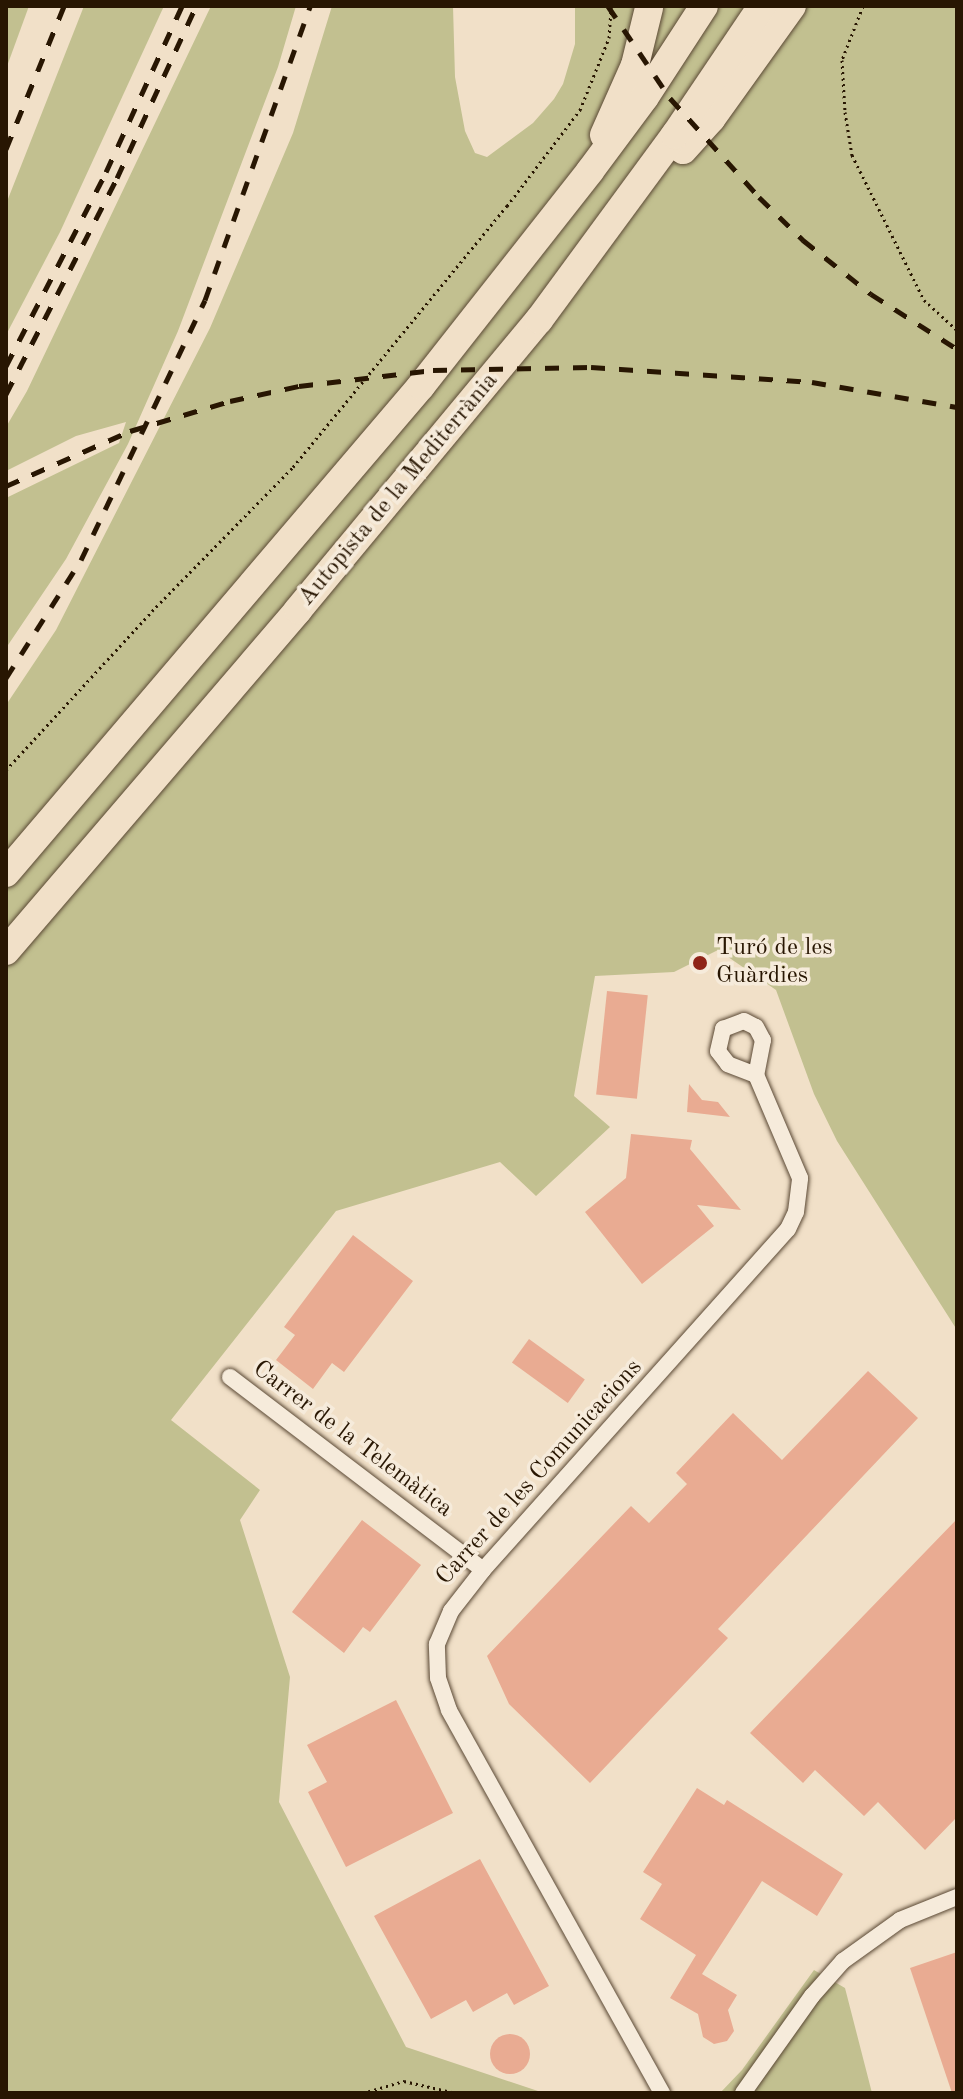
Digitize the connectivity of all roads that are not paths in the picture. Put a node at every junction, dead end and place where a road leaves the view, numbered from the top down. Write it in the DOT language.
graph roads {
  1 [pos="704,6"];
  2 [pos="762,6"];
  3 [pos="792,6"];
  4 [pos="649,8"];
  5 [pos="590,171"];
  6 [pos="594,249"];
  7 [pos="6,873"];
  8 [pos="6,951"];
  9 [pos="756,1075"];
  10 [pos="230,1377"];
  11 [pos="483,1570"];
  12 [pos="957,1897"];
  13 [pos="662,2093"];
  14 [pos="743,2093"];
  1 -- 5 [label="highway, Autopista de la Mediterrània"];
  2 -- 6 [label="highway, Autopista de la Mediterrània"];
  3 -- 6 [label="highway"];
  4 -- 5 [label="highway"];
  5 -- 7 [label="highway, Autopista de la Mediterrània"];
  6 -- 8 [label="highway, Autopista de la Mediterrània"];
  9 -- 11 [label="street, Carrer de les Comunicacions"];
  10 -- 11 [label="street, Carrer de la Telemàtica"];
  11 -- 13 [label="street, Carrer de les Comunicacions"];
  12 -- 14 [label="street"];
}
